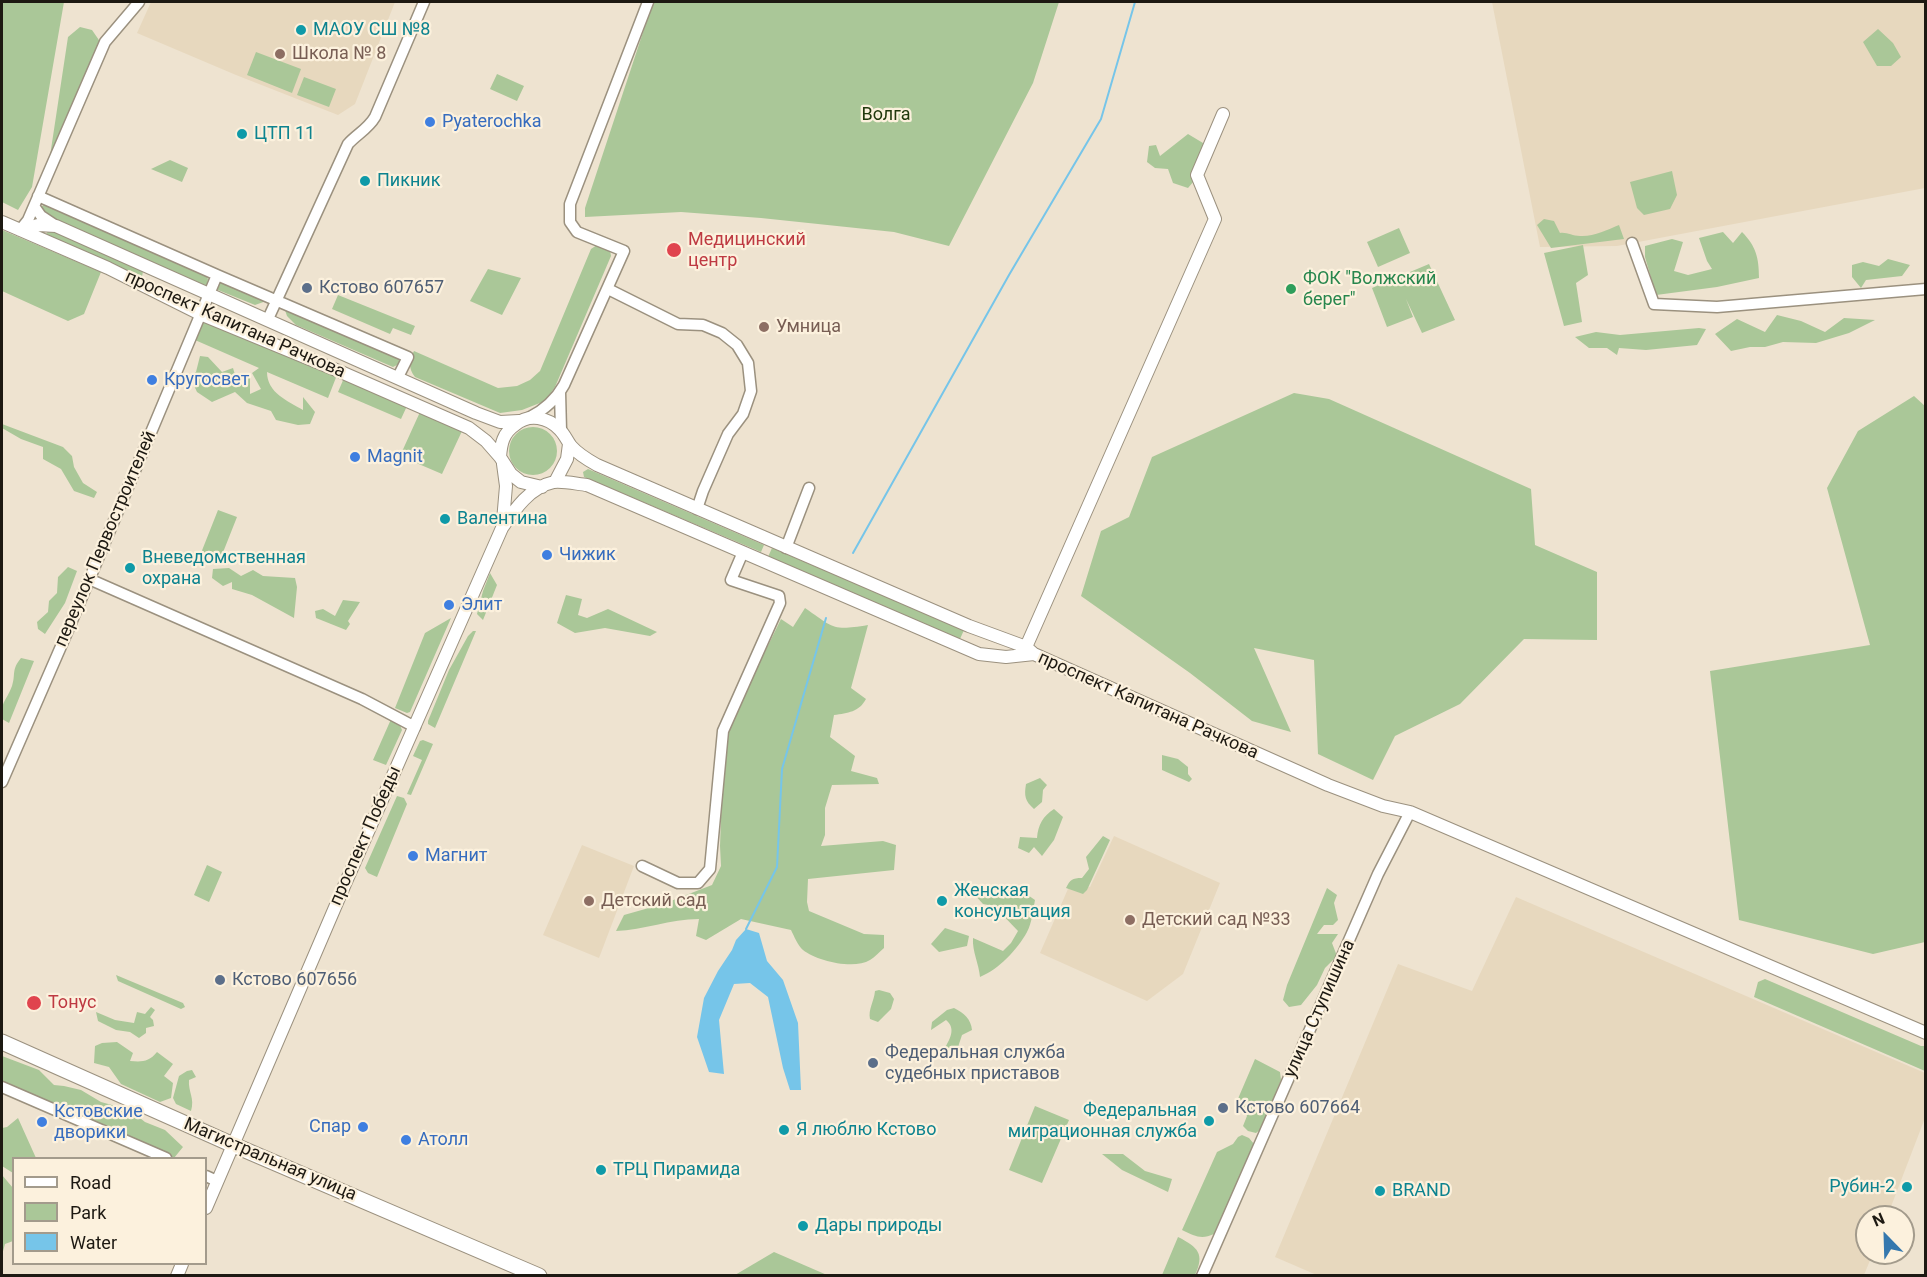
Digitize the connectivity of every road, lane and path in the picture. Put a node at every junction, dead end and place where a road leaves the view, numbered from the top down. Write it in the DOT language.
graph roads {
  1 [pos="139,2"];
  2 [pos="424,2"];
  3 [pos="648,2"];
  4 [pos="1223,114"];
  5 [pos="36,201"];
  6 [pos="2,222"];
  7 [pos="56,226"];
  8 [pos="20,230"];
  9 [pos="1632,243"];
  10 [pos="217,275"];
  11 [pos="1926,289"];
  12 [pos="608,290"];
  13 [pos="209,295"];
  14 [pos="277,301"];
  15 [pos="200,314"];
  16 [pos="268,319"];
  17 [pos="398,377"];
  18 [pos="560,392"];
  19 [pos="476,413"];
  20 [pos="525,419"];
  21 [pos="469,428"];
  22 [pos="561,431"];
  23 [pos="569,444"];
  24 [pos="502,460"];
  25 [pos="555,482"];
  26 [pos="542,487"];
  27 [pos="809,488"];
  28 [pos="698,509"];
  29 [pos="502,528"];
  30 [pos="786,548"];
  31 [pos="743,552"];
  32 [pos="89,579"];
  33 [pos="986,632"];
  34 [pos="1030,650"];
  35 [pos="979,654"];
  36 [pos="415,727"];
  37 [pos="2,782"];
  38 [pos="1410,812"];
  39 [pos="642,866"];
  40 [pos="1926,1034"];
  41 [pos="2,1042"];
  42 [pos="2,1088"];
  43 [pos="231,1144"];
  44 [pos="164,1157"];
  45 [pos="211,1178"];
  46 [pos="207,1202"];
  47 [pos="539,1275"];
  48 [pos="1202,1275"];
  1 -- 5 [label="street"];
  2 -- 14 [label="street"];
  3 -- 12 [label="street"];
  4 -- 34 [label="street"];
  5 -- 7 [label="street"];
  5 -- 8 [label="street"];
  5 -- 10 [label="street"];
  6 -- 8 [label="street, проспект Капитана Рачкова"];
  7 -- 8 [label="street"];
  7 -- 13 [label="street"];
  8 -- 15 [label="street, проспект Капитана Рачкова"];
  9 -- 11 [label="street"];
  10 -- 13 [label="street, переулок Первостроителей"];
  10 -- 14 [label="street"];
  12 -- 18 [label="street"];
  12 -- 28 [label="street"];
  13 -- 15 [label="street, переулок Первостроителей"];
  13 -- 16 [label="street"];
  14 -- 16 [label="street"];
  14 -- 17 [label="street"];
  15 -- 21 [label="street, проспект Капитана Рачкова"];
  15 -- 32 [label="street, переулок Первостроителей"];
  16 -- 17 [label="street"];
  17 -- 19 [label="street"];
  18 -- 20 [label="street"];
  18 -- 22 [label="street"];
  19 -- 20 [label="street"];
  19 -- 21 [label="street"];
  20 -- 22 [label="street"];
  20 -- 24 [label="street"];
  21 -- 24 [label="street, проспект Капитана Рачкова"];
  22 -- 23 [label="street"];
  23 -- 25 [label="street"];
  23 -- 28 [label="street"];
  24 -- 26 [label="street"];
  24 -- 29 [label="street"];
  25 -- 26 [label="street"];
  25 -- 31 [label="street, проспект Капитана Рачкова"];
  26 -- 29 [label="street"];
  27 -- 30 [label="street"];
  28 -- 30 [label="street"];
  29 -- 36 [label="street, проспект Победы"];
  30 -- 33 [label="street"];
  31 -- 35 [label="street, проспект Капитана Рачкова"];
  31 -- 39 [label="street"];
  32 -- 36 [label="street"];
  32 -- 37 [label="street, переулок Первостроителей"];
  33 -- 34 [label="street"];
  33 -- 35 [label="street"];
  34 -- 35 [label="street, проспект Капитана Рачкова"];
  34 -- 38 [label="street, проспект Капитана Рачкова"];
  36 -- 43 [label="street, проспект Победы"];
  38 -- 40 [label="street, проспект Капитана Рачкова"];
  38 -- 48 [label="street, улица Ступишина"];
  41 -- 43 [label="main road, Магистральная улица"];
  42 -- 44 [label="street"];
  43 -- 45 [label="street, проспект Победы"];
  43 -- 47 [label="main road, Магистральная улица"];
  45 -- 46 [label="street, проспект Победы"];
}
